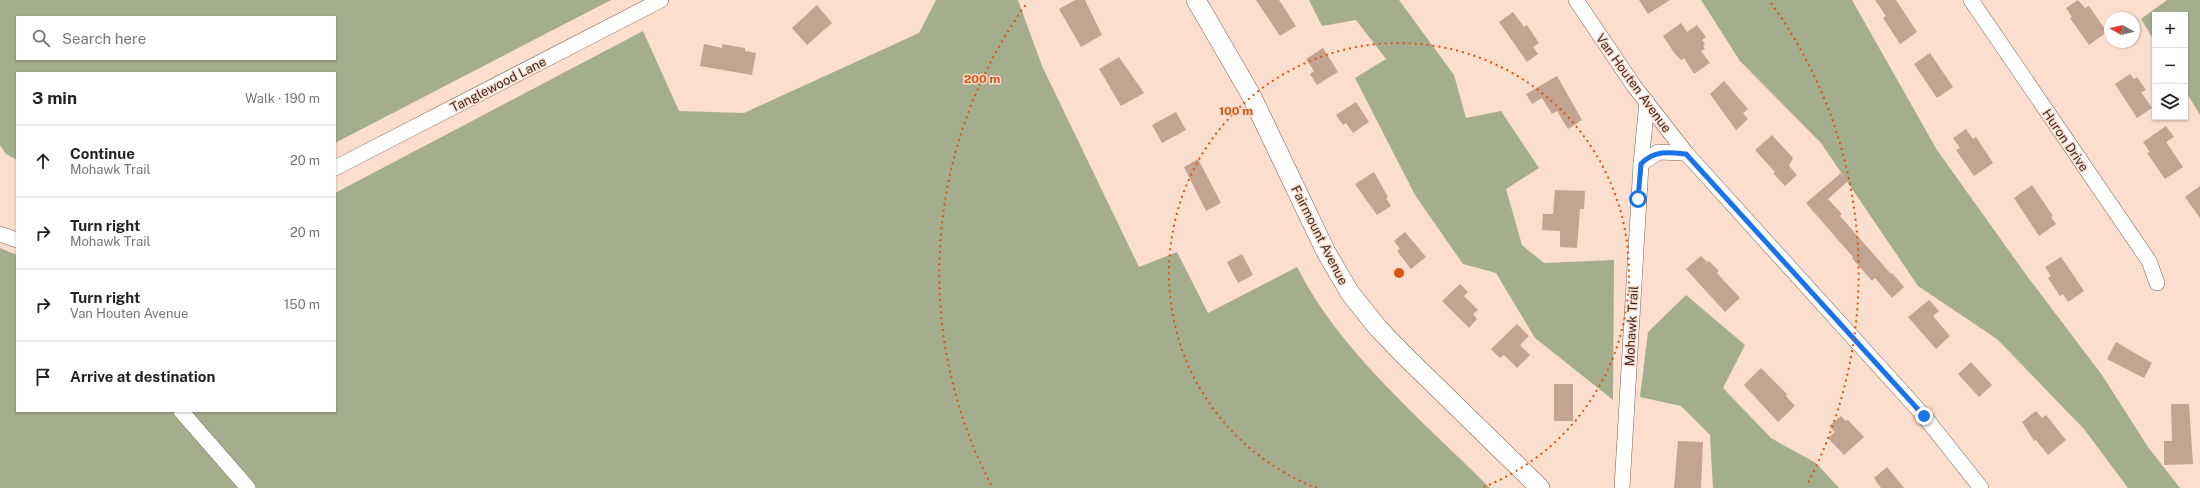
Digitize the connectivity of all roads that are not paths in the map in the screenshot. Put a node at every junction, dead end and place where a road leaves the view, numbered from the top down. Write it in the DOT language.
graph roads {
  1 [pos="1196,0"];
  2 [pos="1576,0"];
  3 [pos="1971,0"];
  4 [pos="656,2"];
  5 [pos="1647,102"];
  6 [pos="1686,154"];
  7 [pos="1641,164"];
  8 [pos="336,167"];
  9 [pos="0,234"];
  10 [pos="16,240"];
  11 [pos="2157,283"];
  12 [pos="182,412"];
  13 [pos="248,488"];
  14 [pos="1540,488"];
  15 [pos="1622,488"];
  16 [pos="1981,488"];
  1 -- 14 [label="main road, Fairmount Avenue"];
  2 -- 5 [label="street, Van Houten Avenue"];
  3 -- 11 [label="street, Huron Drive"];
  4 -- 8 [label="street, Tanglewood Lane"];
  5 -- 6 [label="street, Van Houten Avenue"];
  5 -- 7 [label="street, Mohawk Trail"];
  6 -- 7 [label="street"];
  6 -- 16 [label="street, Van Houten Avenue"];
  7 -- 15 [label="street, Mohawk Trail"];
  9 -- 10 [label="street"];
  12 -- 13 [label="street"];
}
